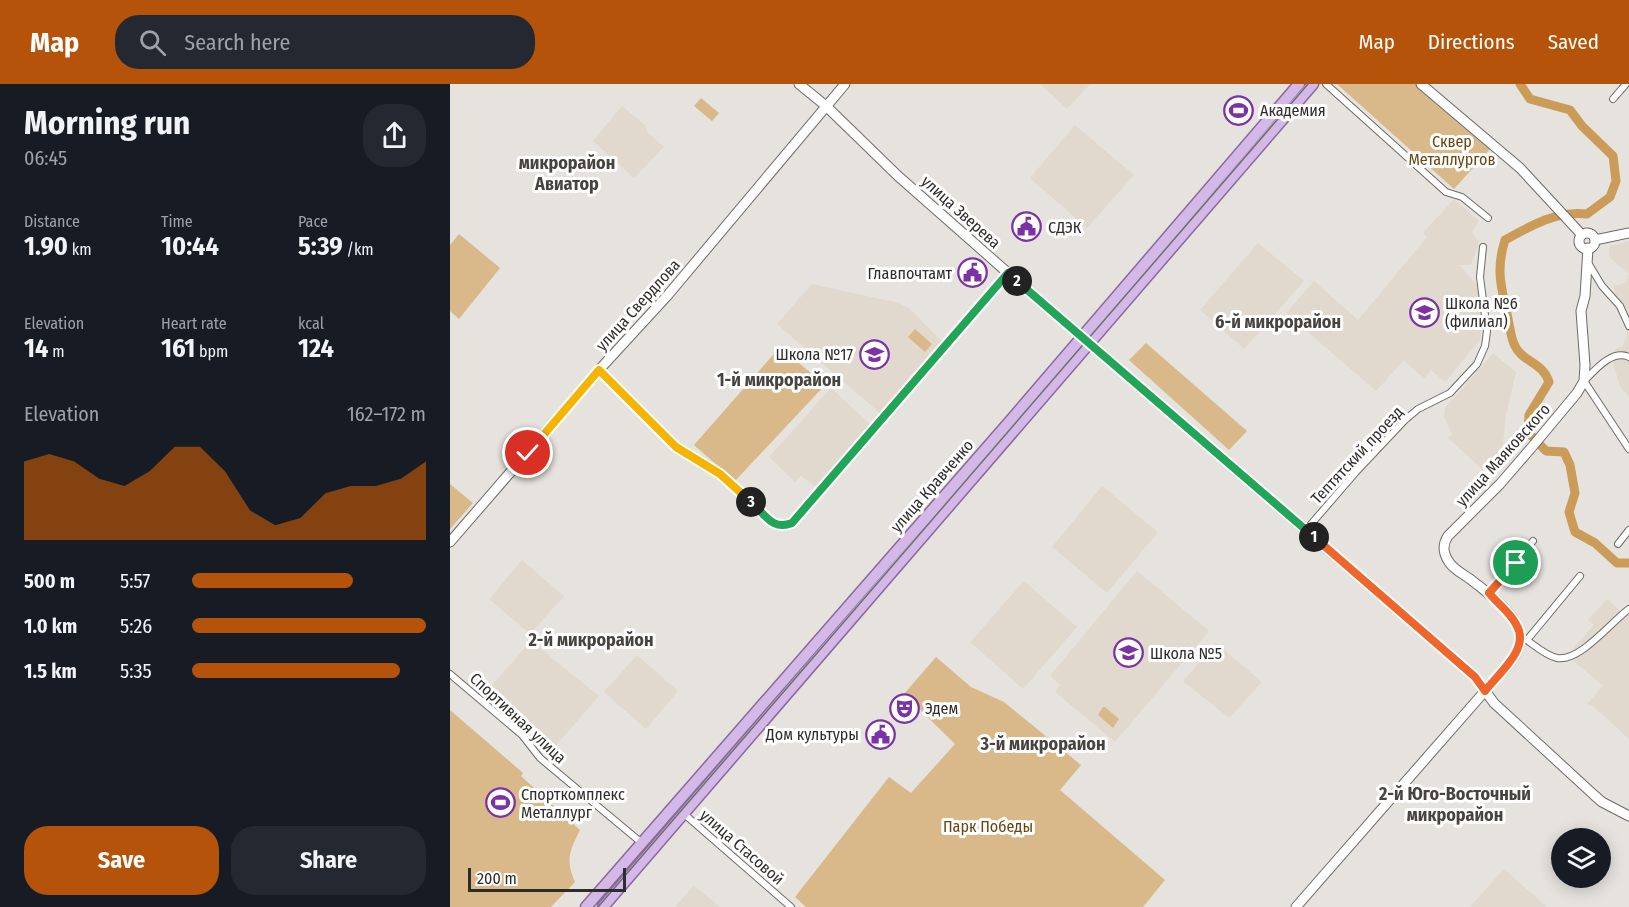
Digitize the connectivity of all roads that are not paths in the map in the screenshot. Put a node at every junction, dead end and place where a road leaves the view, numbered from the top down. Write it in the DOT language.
graph roads {
  1 [pos="799,84"];
  2 [pos="845,84"];
  3 [pos="1299,84"];
  4 [pos="1313,84"];
  5 [pos="1326,84"];
  6 [pos="1421,84"];
  7 [pos="1626,84"];
  8 [pos="1613,99"];
  9 [pos="826,106"];
  10 [pos="1232,161"];
  11 [pos="1241,168"];
  12 [pos="1215,190"];
  13 [pos="1488,218"];
  14 [pos="1629,233"];
  15 [pos="1582,236"];
  16 [pos="1595,240"];
  17 [pos="1483,247"];
  18 [pos="1588,248"];
  19 [pos="1587,261"];
  20 [pos="1008,273"];
  21 [pos="1629,326"];
  22 [pos="1086,340"];
  23 [pos="1629,357"];
  24 [pos="599,370"];
  25 [pos="1584,381"];
  26 [pos="1629,449"];
  27 [pos="949,499"];
  28 [pos="921,523"];
  29 [pos="929,530"];
  30 [pos="1306,530"];
  31 [pos="1629,530"];
  32 [pos="1533,541"];
  33 [pos="450,543"];
  34 [pos="1618,544"];
  35 [pos="897,550"];
  36 [pos="906,557"];
  37 [pos="1580,576"];
  38 [pos="1489,593"];
  39 [pos="1629,609"];
  40 [pos="1524,638"];
  41 [pos="450,674"];
  42 [pos="1485,691"];
  43 [pos="756,712"];
  44 [pos="765,720"];
  45 [pos="680,810"];
  46 [pos="1629,816"];
  47 [pos="647,847"];
  48 [pos="621,868"];
  49 [pos="630,875"];
  50 [pos="586,907"];
  51 [pos="603,907"];
  52 [pos="791,907"];
  53 [pos="1296,907"];
  1 -- 9 [label="main road, улица Зверева"];
  2 -- 9 [label="main road, улица Свердлова"];
  3 -- 10 [label="main road, улица Кравченко"];
  4 -- 11 [label="main road, улица Кравченко"];
  5 -- 13 [label="street"];
  6 -- 15 [label="main road"];
  7 -- 8 [label="street"];
  9 -- 20 [label="main road, улица Зверева"];
  9 -- 24 [label="main road, улица Свердлова"];
  10 -- 11 [label="street"];
  10 -- 12 [label="main road, улица Кравченко"];
  11 -- 12 [label="main road, улица Кравченко"];
  12 -- 22 [label="main road, улица Кравченко"];
  14 -- 16 [label="main road"];
  15 -- 16 [label="main road"];
  15 -- 18 [label="main road"];
  16 -- 18 [label="main road"];
  17 -- 30 [label="street, Тептятский проезд"];
  18 -- 19 [label="main road"];
  19 -- 21 [label="street"];
  19 -- 25 [label="main road"];
  20 -- 22 [label="main road, улица Зверева"];
  20 -- 24 [label="street"];
  22 -- 27 [label="main road, улица Кравченко"];
  22 -- 30 [label="main road, улица Зверева"];
  23 -- 25 [label="street"];
  24 -- 33 [label="main road, улица Свердлова"];
  25 -- 26 [label="street"];
  25 -- 38 [label="main road, улица Маяковского"];
  27 -- 28 [label="main road, улица Кравченко"];
  27 -- 29 [label="main road, улица Кравченко"];
  28 -- 29 [label="street"];
  28 -- 35 [label="main road, улица Кравченко"];
  29 -- 36 [label="main road, улица Кравченко"];
  30 -- 42 [label="main road, улица Зверева"];
  31 -- 34 [label="street"];
  32 -- 38 [label="street"];
  35 -- 36 [label="street"];
  35 -- 43 [label="main road, улица Кравченко"];
  36 -- 44 [label="main road, улица Кравченко"];
  37 -- 40 [label="street"];
  38 -- 40 [label="main road"];
  39 -- 40 [label="street"];
  40 -- 42 [label="main road"];
  41 -- 47 [label="street, Спортивная улица"];
  42 -- 46 [label="main road, улица Зверева"];
  42 -- 53 [label="main road"];
  43 -- 44 [label="street"];
  43 -- 45 [label="main road, улица Кравченко"];
  44 -- 45 [label="main road, улица Кравченко"];
  45 -- 47 [label="main road, улица Кравченко"];
  45 -- 52 [label="street, улица Стасовой"];
  47 -- 48 [label="main road, улица Кравченко"];
  47 -- 49 [label="main road, улица Кравченко"];
  48 -- 49 [label="street"];
  48 -- 50 [label="main road, улица Кравченко"];
  49 -- 51 [label="main road, улица Кравченко"];
}
